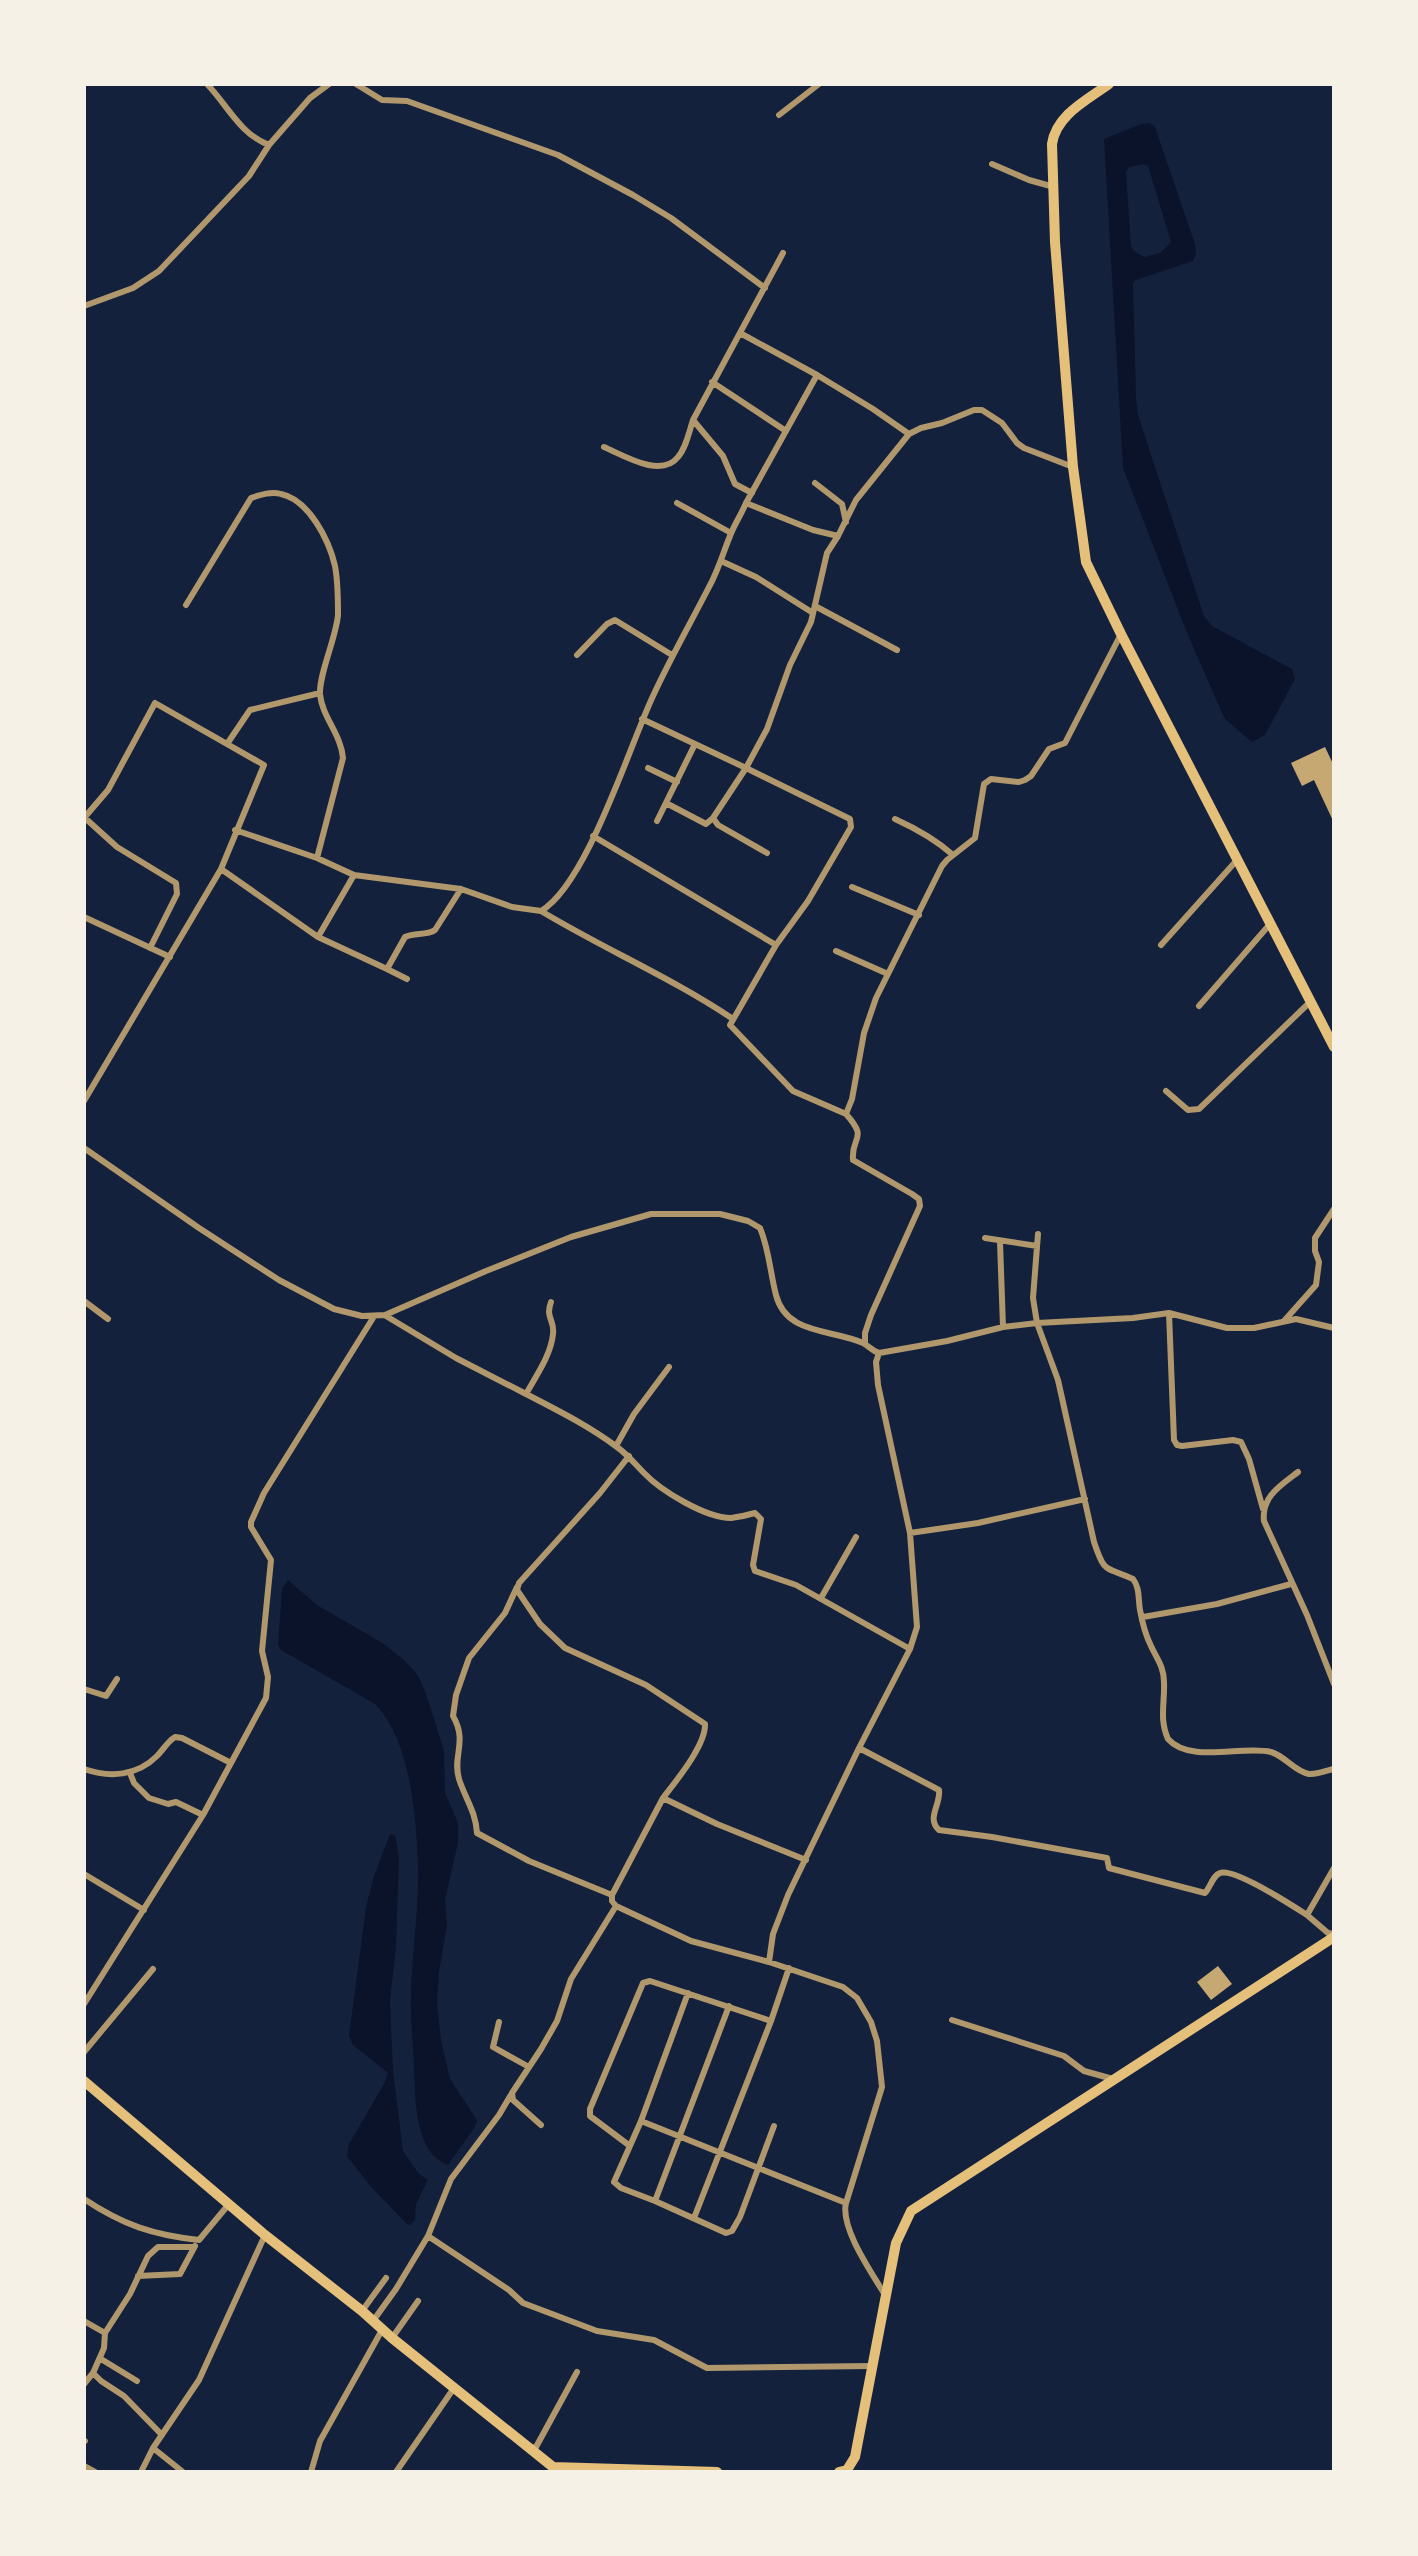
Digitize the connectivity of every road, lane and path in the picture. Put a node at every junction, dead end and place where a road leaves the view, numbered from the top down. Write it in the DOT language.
graph roads {
  1 [pos="207,84"];
  2 [pos="329,84"];
  3 [pos="356,84"];
  4 [pos="819,84"];
  5 [pos="1109,84"];
  6 [pos="779,115"];
  7 [pos="269,145"];
  8 [pos="992,164"];
  9 [pos="1054,187"];
  10 [pos="783,253"];
  11 [pos="765,288"];
  12 [pos="84,306"];
  13 [pos="740,333"];
  14 [pos="817,375"];
  15 [pos="712,382"];
  16 [pos="693,420"];
  17 [pos="786,431"];
  18 [pos="909,434"];
  19 [pos="604,447"];
  20 [pos="1073,467"];
  21 [pos="815,483"];
  22 [pos="752,493"];
  23 [pos="677,503"];
  24 [pos="746,503"];
  25 [pos="846,522"];
  26 [pos="731,533"];
  27 [pos="838,536"];
  28 [pos="721,561"];
  29 [pos="186,605"];
  30 [pos="814,610"];
  31 [pos="1121,634"];
  32 [pos="897,650"];
  33 [pos="577,655"];
  34 [pos="672,655"];
  35 [pos="320,693"];
  36 [pos="642,719"];
  37 [pos="227,744"];
  38 [pos="695,744"];
  39 [pos="648,768"];
  40 [pos="746,768"];
  41 [pos="677,782"];
  42 [pos="666,803"];
  43 [pos="84,818"];
  44 [pos="713,818"];
  45 [pos="895,819"];
  46 [pos="657,821"];
  47 [pos="235,830"];
  48 [pos="593,836"];
  49 [pos="767,853"];
  50 [pos="953,855"];
  51 [pos="317,858"];
  52 [pos="1237,860"];
  53 [pos="221,869"];
  54 [pos="354,875"];
  55 [pos="852,887"];
  56 [pos="461,889"];
  57 [pos="541,911"];
  58 [pos="919,915"];
  59 [pos="84,917"];
  60 [pos="1270,924"];
  61 [pos="318,937"];
  62 [pos="776,945"];
  63 [pos="1161,945"];
  64 [pos="150,948"];
  65 [pos="836,951"];
  66 [pos="170,957"];
  67 [pos="387,969"];
  68 [pos="888,974"];
  69 [pos="407,979"];
  70 [pos="1310,1002"];
  71 [pos="1199,1006"];
  72 [pos="733,1019"];
  73 [pos="1334,1047"];
  74 [pos="1166,1091"];
  75 [pos="84,1101"];
  76 [pos="846,1114"];
  77 [pos="84,1148"];
  78 [pos="1334,1209"];
  79 [pos="1038,1234"];
  80 [pos="985,1238"];
  81 [pos="1000,1242"];
  82 [pos="1037,1246"];
  83 [pos="84,1301"];
  84 [pos="551,1302"];
  85 [pos="1169,1313"];
  86 [pos="385,1315"];
  87 [pos="373,1318"];
  88 [pos="108,1319"];
  89 [pos="1284,1321"];
  90 [pos="1037,1323"];
  91 [pos="1003,1327"];
  92 [pos="1334,1328"];
  93 [pos="865,1344"];
  94 [pos="879,1353"];
  95 [pos="669,1367"];
  96 [pos="526,1394"];
  97 [pos="616,1446"];
  98 [pos="629,1456"];
  99 [pos="1298,1472"];
  100 [pos="1085,1499"];
  101 [pos="1263,1509"];
  102 [pos="910,1533"];
  103 [pos="856,1537"];
  104 [pos="1291,1584"];
  105 [pos="517,1587"];
  106 [pos="821,1598"];
  107 [pos="1143,1617"];
  108 [pos="910,1649"];
  109 [pos="117,1679"];
  110 [pos="1334,1684"];
  111 [pos="84,1689"];
  112 [pos="859,1748"];
  113 [pos="231,1763"];
  114 [pos="84,1769"];
  115 [pos="1334,1769"];
  116 [pos="130,1773"];
  117 [pos="663,1798"];
  118 [pos="203,1815"];
  119 [pos="806,1860"];
  120 [pos="1334,1868"];
  121 [pos="84,1874"];
  122 [pos="612,1895"];
  123 [pos="616,1906"];
  124 [pos="144,1910"];
  125 [pos="1307,1915"];
  126 [pos="1334,1935"];
  127 [pos="769,1962"];
  128 [pos="789,1968"];
  129 [pos="153,1969"];
  130 [pos="688,1993"];
  131 [pos="84,2004"];
  132 [pos="729,2006"];
  133 [pos="952,2020"];
  134 [pos="771,2021"];
  135 [pos="499,2022"];
  136 [pos="84,2052"];
  137 [pos="529,2067"];
  138 [pos="1113,2079"];
  139 [pos="84,2081"];
  140 [pos="512,2093"];
  141 [pos="641,2121"];
  142 [pos="541,2125"];
  143 [pos="774,2126"];
  144 [pos="681,2136"];
  145 [pos="630,2146"];
  146 [pos="719,2153"];
  147 [pos="759,2168"];
  148 [pos="84,2199"];
  149 [pos="655,2201"];
  150 [pos="846,2203"];
  151 [pos="229,2204"];
  152 [pos="694,2218"];
  153 [pos="265,2235"];
  154 [pos="428,2236"];
  155 [pos="199,2240"];
  156 [pos="194,2247"];
  157 [pos="138,2276"];
  158 [pos="386,2278"];
  159 [pos="885,2295"];
  160 [pos="418,2301"];
  161 [pos="362,2311"];
  162 [pos="84,2321"];
  163 [pos="373,2321"];
  164 [pos="382,2330"];
  165 [pos="105,2333"];
  166 [pos="392,2338"];
  167 [pos="101,2359"];
  168 [pos="872,2366"];
  169 [pos="577,2372"];
  170 [pos="93,2373"];
  171 [pos="137,2381"];
  172 [pos="84,2384"];
  173 [pos="454,2388"];
  174 [pos="162,2435"];
  175 [pos="153,2448"];
  176 [pos="530,2448"];
  177 [pos="84,2466"];
  178 [pos="555,2469"];
  179 [pos="95,2472"];
  180 [pos="141,2472"];
  181 [pos="183,2472"];
  182 [pos="311,2472"];
  183 [pos="396,2472"];
  184 [pos="717,2472"];
  185 [pos="839,2472"];
  1 -- 7 [label="street"];
  2 -- 7 [label="street"];
  3 -- 11 [label="street"];
  4 -- 6 [label="street"];
  5 -- 9 [label="main road"];
  7 -- 12 [label="street"];
  8 -- 9 [label="street"];
  9 -- 20 [label="main road"];
  10 -- 11 [label="street"];
  11 -- 13 [label="street"];
  13 -- 14 [label="street"];
  13 -- 15 [label="street"];
  14 -- 17 [label="street"];
  14 -- 18 [label="street"];
  15 -- 16 [label="street"];
  15 -- 17 [label="street"];
  16 -- 19 [label="street"];
  16 -- 22 [label="street"];
  17 -- 22 [label="street"];
  18 -- 20 [label="street"];
  18 -- 25 [label="street"];
  20 -- 31 [label="main road"];
  21 -- 25 [label="street"];
  22 -- 24 [label="street"];
  23 -- 26 [label="street"];
  24 -- 26 [label="street"];
  24 -- 27 [label="street"];
  25 -- 27 [label="street"];
  26 -- 28 [label="street"];
  27 -- 30 [label="street"];
  28 -- 30 [label="street"];
  28 -- 34 [label="street"];
  29 -- 35 [label="street"];
  30 -- 32 [label="street"];
  30 -- 40 [label="street"];
  31 -- 50 [label="street"];
  31 -- 52 [label="main road"];
  33 -- 34 [label="street"];
  34 -- 36 [label="street"];
  35 -- 37 [label="street"];
  35 -- 51 [label="street"];
  36 -- 38 [label="street"];
  36 -- 48 [label="street"];
  37 -- 43 [label="street"];
  37 -- 47 [label="street"];
  38 -- 40 [label="street"];
  38 -- 41 [label="street"];
  39 -- 41 [label="street"];
  40 -- 44 [label="street"];
  40 -- 62 [label="street"];
  41 -- 42 [label="street"];
  42 -- 44 [label="street"];
  42 -- 46 [label="street"];
  43 -- 64 [label="street"];
  44 -- 49 [label="street"];
  45 -- 50 [label="street"];
  47 -- 51 [label="street"];
  47 -- 53 [label="street"];
  48 -- 57 [label="street"];
  48 -- 62 [label="street"];
  50 -- 58 [label="street"];
  51 -- 54 [label="street"];
  52 -- 60 [label="main road"];
  52 -- 63 [label="street"];
  53 -- 61 [label="street"];
  53 -- 66 [label="street"];
  54 -- 56 [label="street"];
  54 -- 61 [label="street"];
  55 -- 58 [label="street"];
  56 -- 57 [label="street"];
  56 -- 67 [label="street"];
  57 -- 72 [label="street"];
  58 -- 68 [label="street"];
  59 -- 64 [label="street"];
  60 -- 70 [label="main road"];
  60 -- 71 [label="street"];
  61 -- 67 [label="street"];
  62 -- 72 [label="street"];
  64 -- 66 [label="street"];
  65 -- 68 [label="street"];
  66 -- 75 [label="street"];
  67 -- 69 [label="street"];
  68 -- 76 [label="street"];
  70 -- 73 [label="main road"];
  70 -- 74 [label="street"];
  72 -- 76 [label="street"];
  76 -- 93 [label="street"];
  77 -- 87 [label="street"];
  78 -- 89 [label="street"];
  79 -- 82 [label="street"];
  80 -- 81 [label="street"];
  81 -- 82 [label="street"];
  81 -- 91 [label="street"];
  82 -- 90 [label="street"];
  83 -- 88 [label="street"];
  84 -- 96 [label="street"];
  85 -- 89 [label="street"];
  85 -- 90 [label="street"];
  85 -- 101 [label="street"];
  86 -- 87 [label="street"];
  86 -- 93 [label="street"];
  86 -- 96 [label="street"];
  87 -- 113 [label="street"];
  89 -- 92 [label="street"];
  90 -- 91 [label="street"];
  90 -- 100 [label="street"];
  91 -- 94 [label="street"];
  93 -- 94 [label="street"];
  94 -- 102 [label="street"];
  95 -- 97 [label="street"];
  96 -- 97 [label="street"];
  97 -- 98 [label="street"];
  98 -- 105 [label="street"];
  98 -- 106 [label="street"];
  99 -- 101 [label="street"];
  100 -- 102 [label="street"];
  100 -- 107 [label="street"];
  101 -- 104 [label="street"];
  102 -- 108 [label="street"];
  103 -- 106 [label="street"];
  104 -- 107 [label="street"];
  104 -- 110 [label="street"];
  105 -- 117 [label="street"];
  105 -- 122 [label="street"];
  106 -- 108 [label="street"];
  107 -- 115 [label="street"];
  108 -- 112 [label="street"];
  109 -- 111 [label="street"];
  112 -- 119 [label="street"];
  112 -- 125 [label="street"];
  113 -- 116 [label="street"];
  113 -- 118 [label="street"];
  114 -- 116 [label="street"];
  116 -- 118 [label="street"];
  117 -- 119 [label="street"];
  117 -- 122 [label="street"];
  118 -- 124 [label="street"];
  119 -- 127 [label="street"];
  120 -- 125 [label="street"];
  121 -- 124 [label="street"];
  122 -- 123 [label="street"];
  123 -- 127 [label="street"];
  123 -- 137 [label="street"];
  124 -- 131 [label="street"];
  125 -- 126 [label="street"];
  126 -- 138 [label="main road"];
  127 -- 128 [label="street"];
  128 -- 134 [label="street"];
  128 -- 150 [label="street"];
  129 -- 136 [label="street"];
  130 -- 132 [label="street"];
  130 -- 141 [label="street"];
  130 -- 145 [label="street"];
  132 -- 134 [label="street"];
  132 -- 144 [label="street"];
  133 -- 138 [label="street"];
  134 -- 146 [label="street"];
  135 -- 137 [label="street"];
  137 -- 140 [label="street"];
  138 -- 159 [label="main road"];
  139 -- 151 [label="main road"];
  140 -- 142 [label="street"];
  140 -- 154 [label="street"];
  141 -- 144 [label="street"];
  141 -- 145 [label="street"];
  143 -- 147 [label="street"];
  144 -- 146 [label="street"];
  144 -- 149 [label="street"];
  145 -- 149 [label="street"];
  146 -- 147 [label="street"];
  146 -- 152 [label="street"];
  147 -- 150 [label="street"];
  147 -- 152 [label="street"];
  148 -- 155 [label="street"];
  149 -- 152 [label="street"];
  150 -- 159 [label="street"];
  151 -- 153 [label="main road"];
  151 -- 155 [label="street"];
  153 -- 161 [label="main road"];
  153 -- 174 [label="street"];
  154 -- 163 [label="street"];
  154 -- 168 [label="street"];
  155 -- 156 [label="street"];
  156 -- 157 [label="street"];
  156 -- 157 [label="street"];
  157 -- 165 [label="street"];
  158 -- 161 [label="street"];
  159 -- 168 [label="main road"];
  160 -- 166 [label="street"];
  161 -- 163 [label="main road"];
  162 -- 165 [label="street"];
  163 -- 164 [label="main road"];
  164 -- 166 [label="main road"];
  164 -- 182 [label="street"];
  165 -- 167 [label="street"];
  166 -- 173 [label="main road"];
  167 -- 170 [label="street"];
  167 -- 171 [label="street"];
  168 -- 185 [label="main road"];
  169 -- 176 [label="street"];
  170 -- 172 [label="street"];
  170 -- 174 [label="street"];
  173 -- 176 [label="main road"];
  173 -- 183 [label="street"];
  174 -- 175 [label="street"];
  175 -- 180 [label="street"];
  175 -- 181 [label="street"];
  176 -- 178 [label="main road"];
  177 -- 179 [label="street"];
  178 -- 184 [label="main road"];
}
